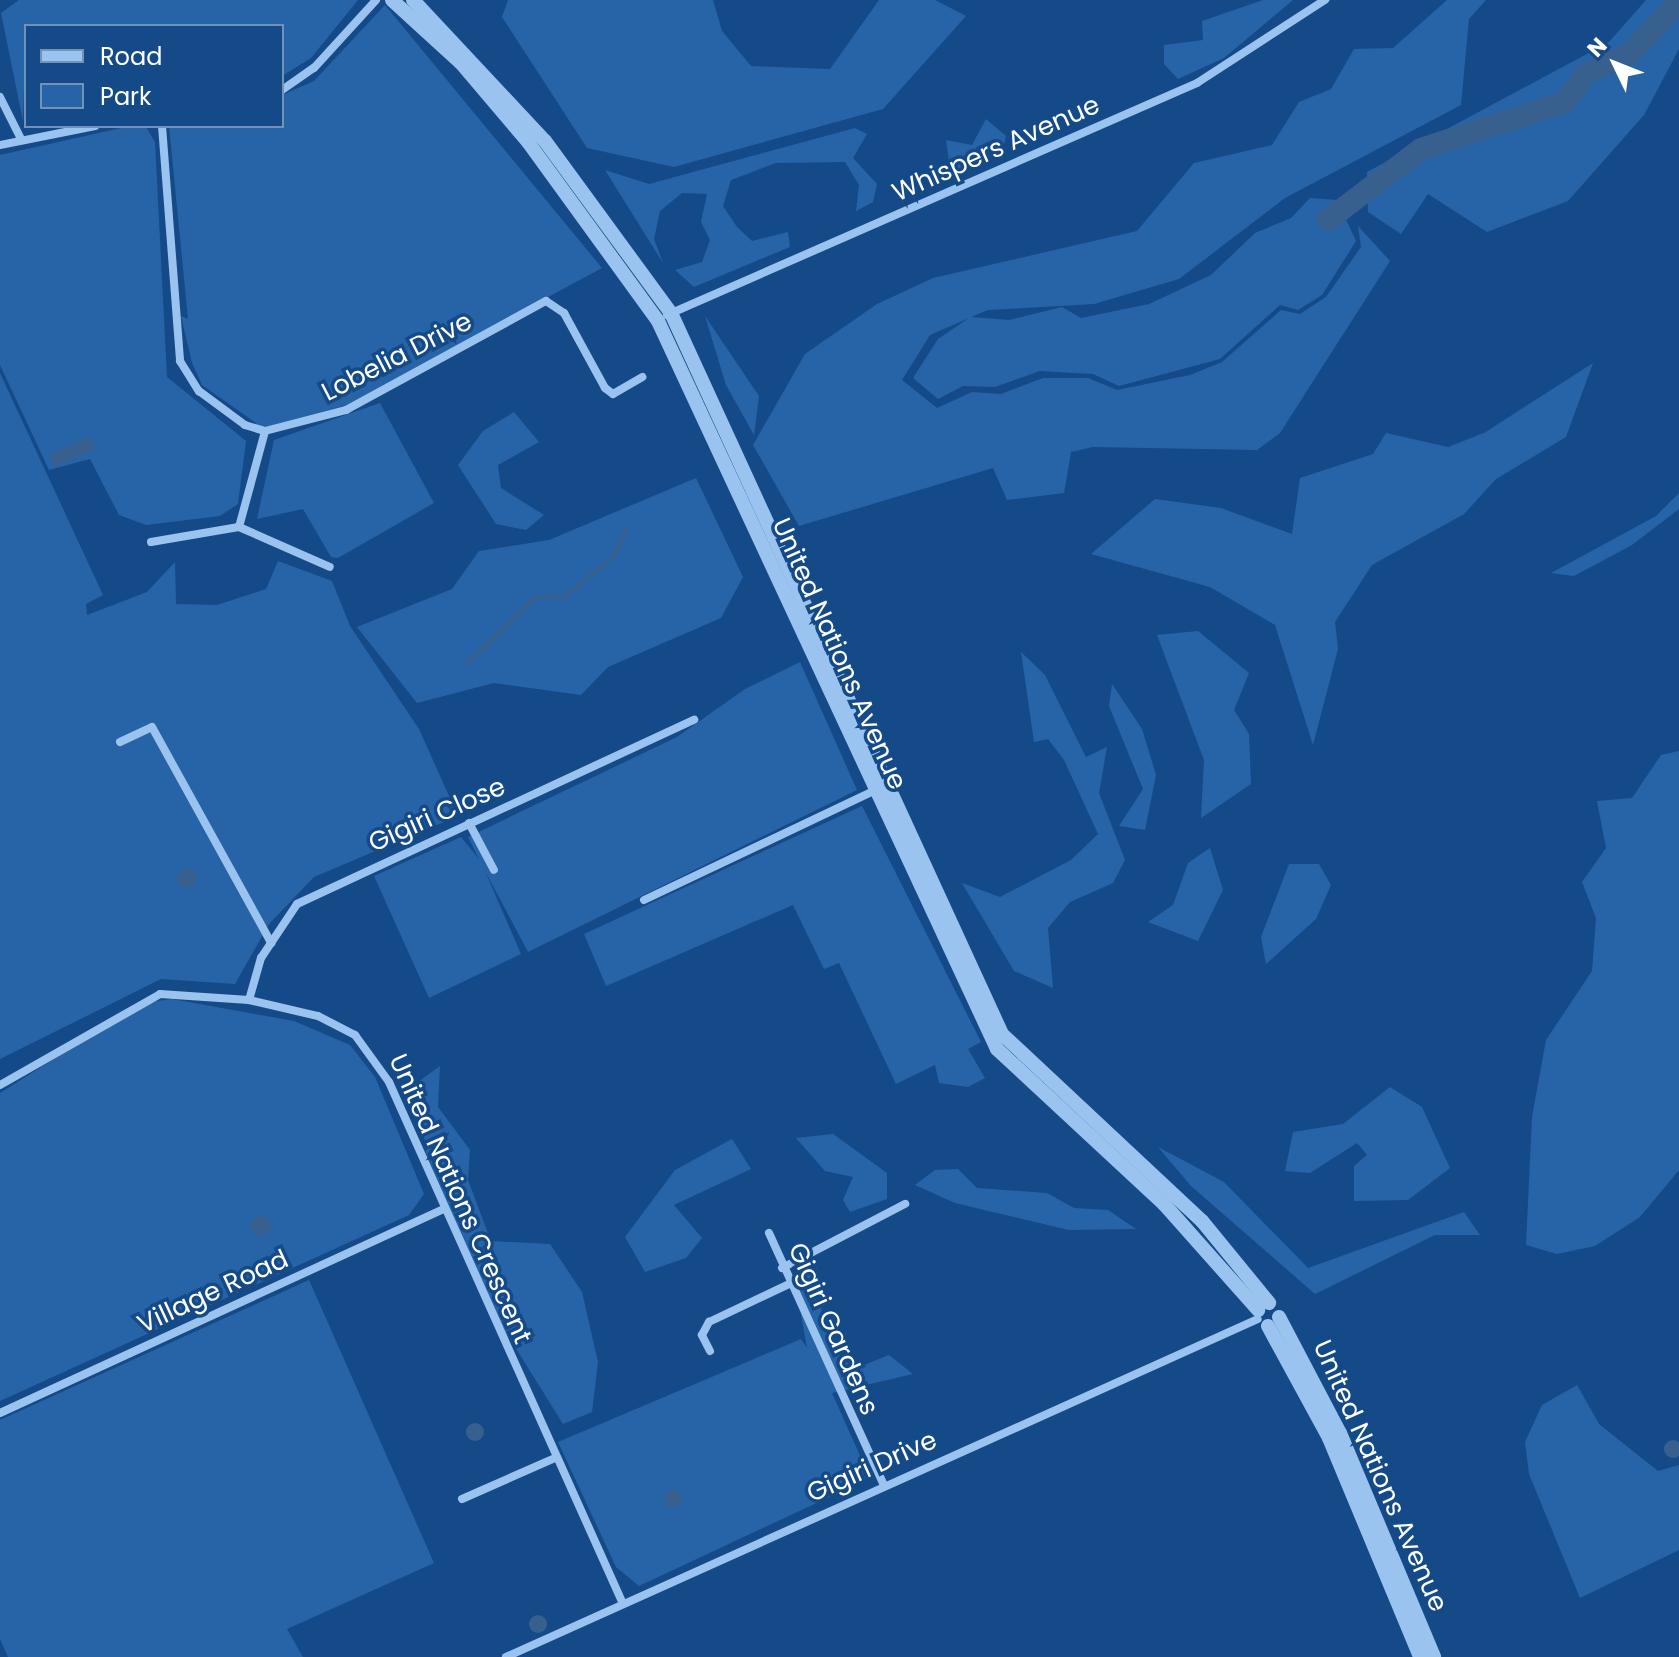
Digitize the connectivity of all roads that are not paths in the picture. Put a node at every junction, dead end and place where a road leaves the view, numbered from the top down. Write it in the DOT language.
graph roads {
  1 [pos="376,0"];
  2 [pos="392,0"];
  3 [pos="413,0"];
  4 [pos="1325,0"];
  5 [pos="284,89"];
  6 [pos="0,97"];
  7 [pos="84,128"];
  8 [pos="162,128"];
  9 [pos="21,139"];
  10 [pos="0,145"];
  11 [pos="664,317"];
  12 [pos="642,377"];
  13 [pos="265,431"];
  14 [pos="239,527"];
  15 [pos="151,542"];
  16 [pos="330,567"];
  17 [pos="836,690"];
  18 [pos="694,720"];
  19 [pos="120,742"];
  20 [pos="874,791"];
  21 [pos="469,823"];
  22 [pos="494,870"];
  23 [pos="644,900"];
  24 [pos="271,943"];
  25 [pos="249,1000"];
  26 [pos="0,1085"];
  27 [pos="905,1204"];
  28 [pos="443,1209"];
  29 [pos="769,1233"];
  30 [pos="782,1268"];
  31 [pos="789,1284"];
  32 [pos="1266,1315"];
  33 [pos="710,1351"];
  34 [pos="0,1413"];
  35 [pos="555,1458"];
  36 [pos="883,1483"];
  37 [pos="462,1499"];
  38 [pos="623,1604"];
  39 [pos="506,1657"];
  40 [pos="1420,1657"];
  41 [pos="1434,1657"];
  1 -- 5 [label="street"];
  2 -- 11 [label="street, United Nations Avenue"];
  3 -- 11 [label="street, United Nations Avenue"];
  4 -- 11 [label="street, Whispers Avenue"];
  6 -- 9 [label="street"];
  7 -- 9 [label="street"];
  8 -- 13 [label="street"];
  9 -- 10 [label="street"];
  11 -- 17 [label="street, United Nations Avenue"];
  12 -- 13 [label="street, Lobelia Drive"];
  13 -- 14 [label="street"];
  14 -- 15 [label="street"];
  14 -- 16 [label="street"];
  17 -- 20 [label="street, United Nations Avenue"];
  17 -- 32 [label="street, United Nations Avenue"];
  18 -- 21 [label="street, Gigiri Close"];
  19 -- 24 [label="street"];
  20 -- 23 [label="street"];
  20 -- 32 [label="street, United Nations Avenue"];
  21 -- 22 [label="street"];
  21 -- 24 [label="street, Gigiri Close"];
  24 -- 25 [label="street, Gigiri Close"];
  25 -- 26 [label="street, United Nations Crescent"];
  25 -- 28 [label="street, United Nations Crescent"];
  27 -- 30 [label="street"];
  28 -- 34 [label="street, Village Road"];
  28 -- 35 [label="street, United Nations Crescent"];
  29 -- 30 [label="street, Gigiri Gardens"];
  30 -- 31 [label="street, Gigiri Gardens"];
  31 -- 33 [label="street"];
  31 -- 36 [label="street, Gigiri Gardens"];
  32 -- 36 [label="street, Gigiri Drive"];
  32 -- 40 [label="street, United Nations Avenue"];
  32 -- 41 [label="street, United Nations Avenue"];
  35 -- 37 [label="street"];
  35 -- 38 [label="street, United Nations Crescent"];
  36 -- 38 [label="street, Gigiri Drive"];
  38 -- 39 [label="street, Gigiri Drive"];
}
